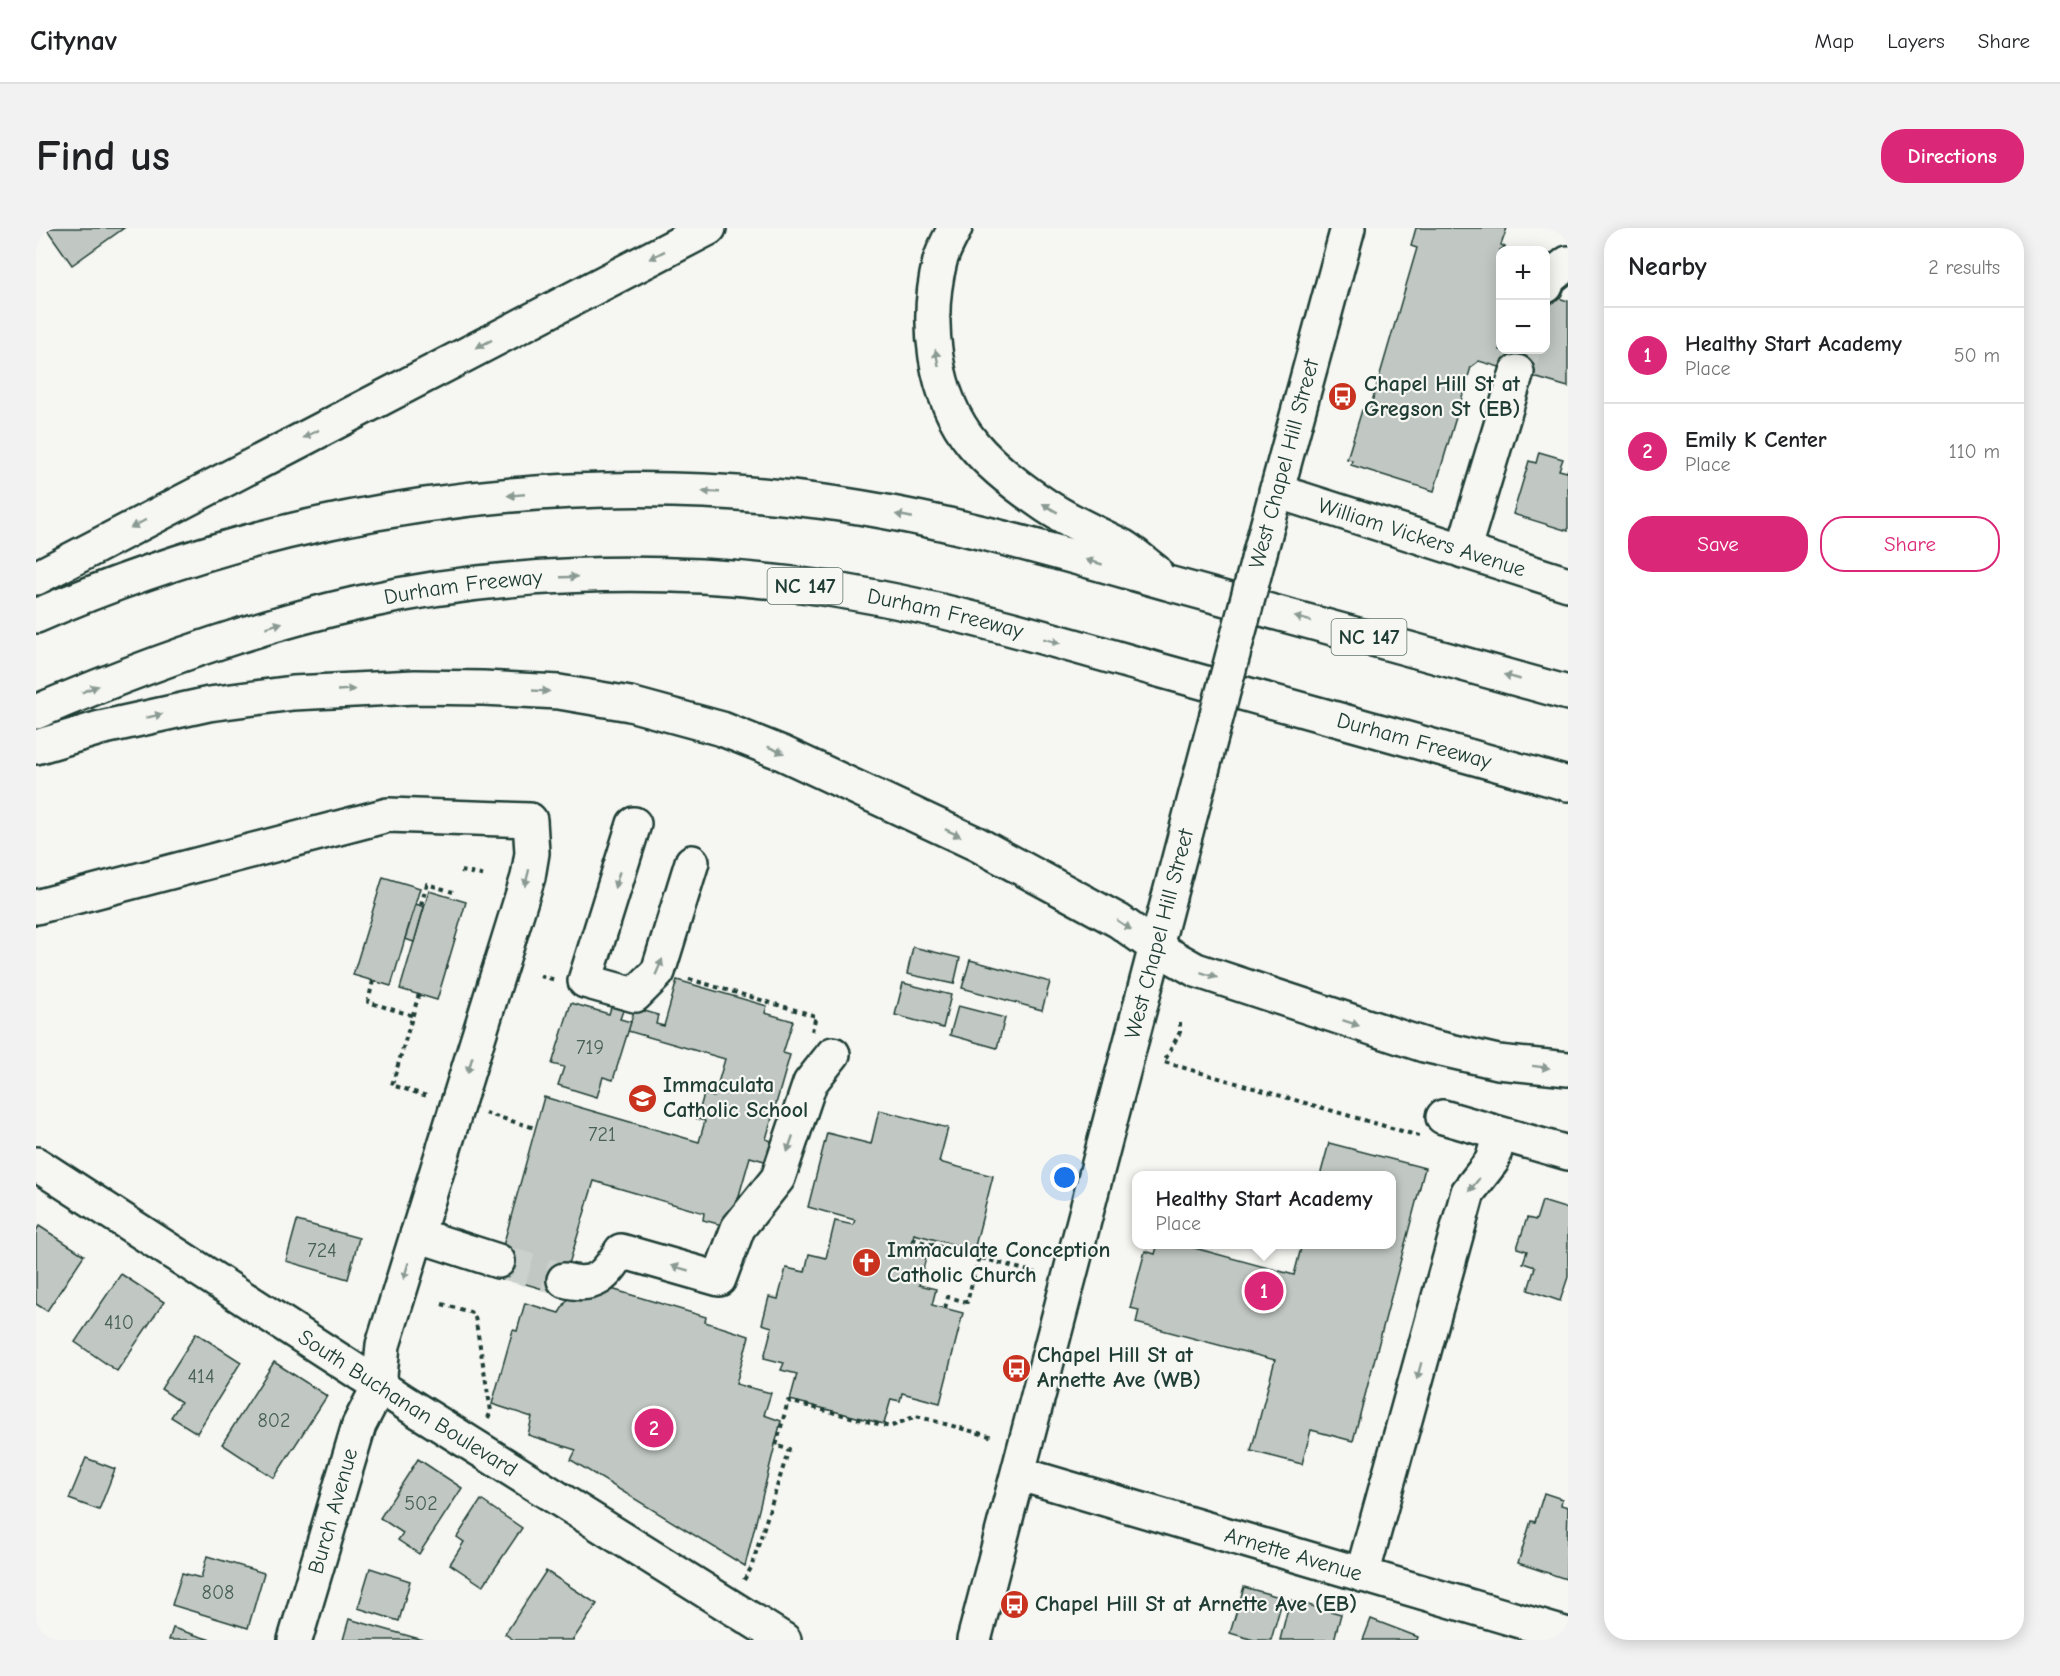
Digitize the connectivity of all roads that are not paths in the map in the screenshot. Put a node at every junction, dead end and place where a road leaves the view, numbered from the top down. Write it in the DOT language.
graph roads {
  1 [pos="709,228"];
  2 [pos="955,228"];
  3 [pos="1348,228"];
  4 [pos="1568,263"];
  5 [pos="1550,277"];
  6 [pos="1517,372"];
  7 [pos="1276,491"];
  8 [pos="1462,551"];
  9 [pos="36,578"];
  10 [pos="1170,583"];
  11 [pos="1568,584"];
  12 [pos="36,616"];
  13 [pos="1568,693"];
  14 [pos="36,712"];
  15 [pos="36,747"];
  16 [pos="1568,784"];
  17 [pos="634,824"];
  18 [pos="692,862"];
  19 [pos="36,907"];
  20 [pos="1157,948"];
  21 [pos="821,1046"];
  22 [pos="1568,1069"];
  23 [pos="1433,1127"];
  24 [pos="1500,1134"];
  25 [pos="1568,1153"];
  26 [pos="36,1164"];
  27 [pos="417,1235"];
  28 [pos="498,1261"];
  29 [pos="564,1281"];
  30 [pos="379,1386"];
  31 [pos="1020,1474"];
  32 [pos="1362,1575"];
  33 [pos="1568,1635"];
  34 [pos="773,1637"];
  35 [pos="295,1640"];
  36 [pos="974,1640"];
  1 -- 9 [label="main road, one-way"];
  10 -- 2 [label="main road, one-way"];
  3 -- 7 [label="main road, West Chapel Hill Street"];
  4 -- 5 [label="main road"];
  6 -- 8 [label="main road"];
  7 -- 8 [label="main road, William Vickers Avenue"];
  7 -- 20 [label="main road, West Chapel Hill Street, bridge"];
  8 -- 11 [label="main road, William Vickers Avenue"];
  10 -- 12 [label="main road, NC 147, one-way"];
  13 -- 10 [label="main road, NC 147, one-way"];
  14 -- 16 [label="main road, Durham Freeway / NC 147, one-way"];
  15 -- 20 [label="main road, one-way"];
  17 -- 18 [label="main road, one-way"];
  19 -- 27 [label="main road, one-way"];
  20 -- 22 [label="main road, one-way"];
  20 -- 31 [label="main road, West Chapel Hill Street"];
  21 -- 29 [label="main road, one-way"];
  23 -- 24 [label="main road"];
  24 -- 25 [label="main road"];
  24 -- 32 [label="main road, one-way"];
  26 -- 30 [label="main road, South Buchanan Boulevard"];
  27 -- 28 [label="main road"];
  27 -- 30 [label="main road, one-way"];
  30 -- 34 [label="main road, South Buchanan Boulevard"];
  30 -- 35 [label="main road, Burch Avenue"];
  31 -- 32 [label="main road, Arnette Avenue"];
  31 -- 36 [label="main road, West Chapel Hill Street"];
  32 -- 33 [label="main road, Arnette Avenue"];
}
